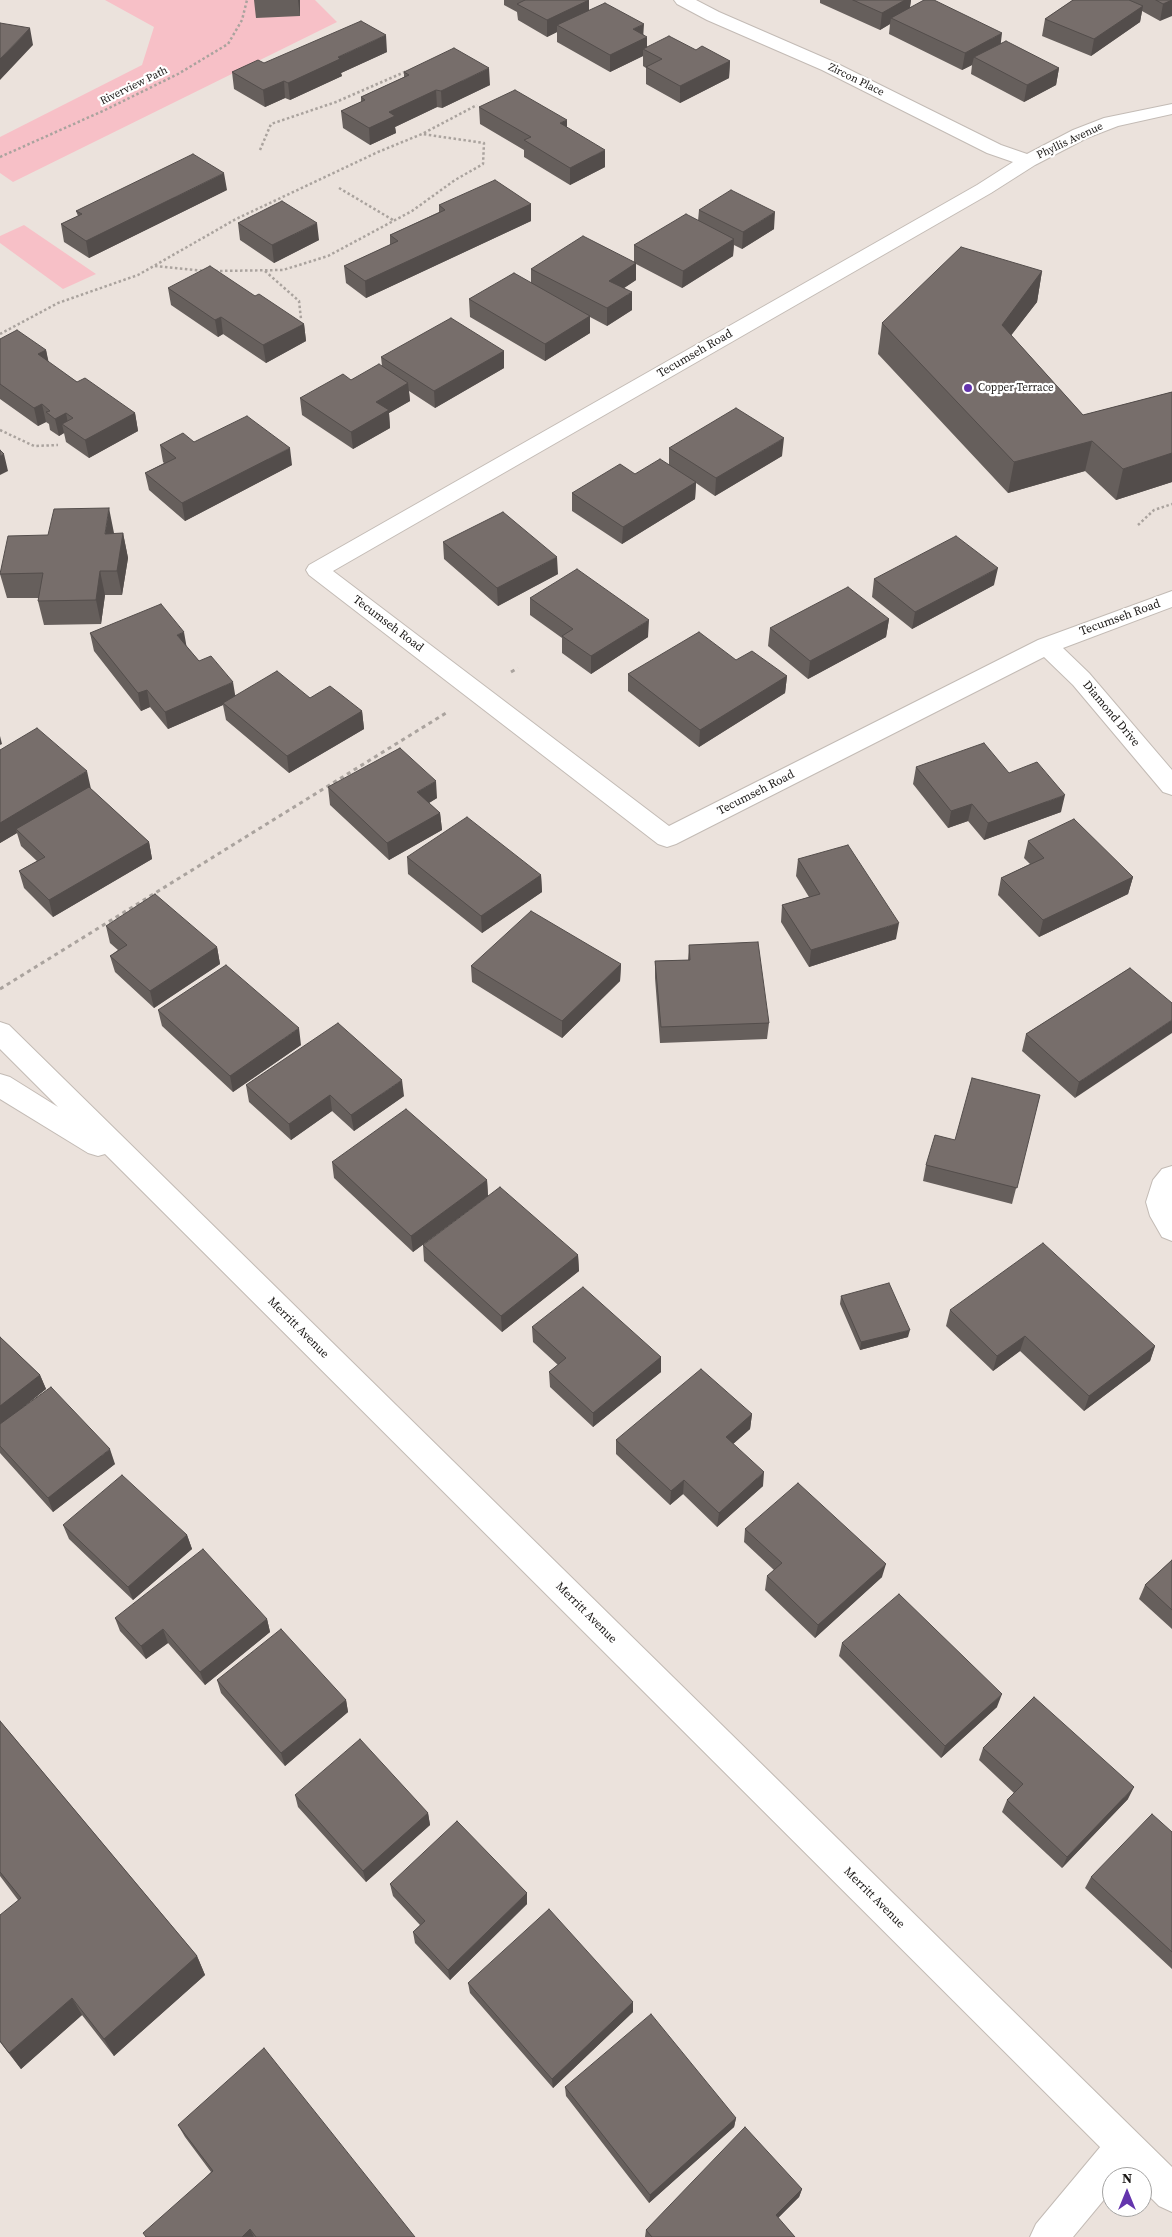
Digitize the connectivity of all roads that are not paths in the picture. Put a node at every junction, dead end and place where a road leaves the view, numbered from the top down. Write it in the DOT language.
graph roads {
  1 [pos="683,0"];
  2 [pos="1172,109"];
  3 [pos="1028,161"];
  4 [pos="1172,599"];
  5 [pos="1046,646"];
  6 [pos="1172,786"];
  7 [pos="0,1032"];
  8 [pos="0,1085"];
  9 [pos="130,1161"];
  10 [pos="1172,1177"];
  11 [pos="1172,1229"];
  12 [pos="1124,2147"];
  13 [pos="1172,2194"];
  14 [pos="1049,2237"];
  1 -- 3 [label="street, Zircon Place"];
  2 -- 3 [label="street, Phyllis Avenue"];
  3 -- 5 [label="street, Tecumseh Road"];
  4 -- 5 [label="street, Tecumseh Road"];
  5 -- 6 [label="street, Diamond Drive"];
  7 -- 9 [label="street, Merritt Avenue"];
  8 -- 9 [label="street"];
  9 -- 12 [label="street, Merritt Avenue"];
  10 -- 11 [label="street"];
  12 -- 13 [label="street, Merritt Avenue"];
  12 -- 14 [label="street"];
}
